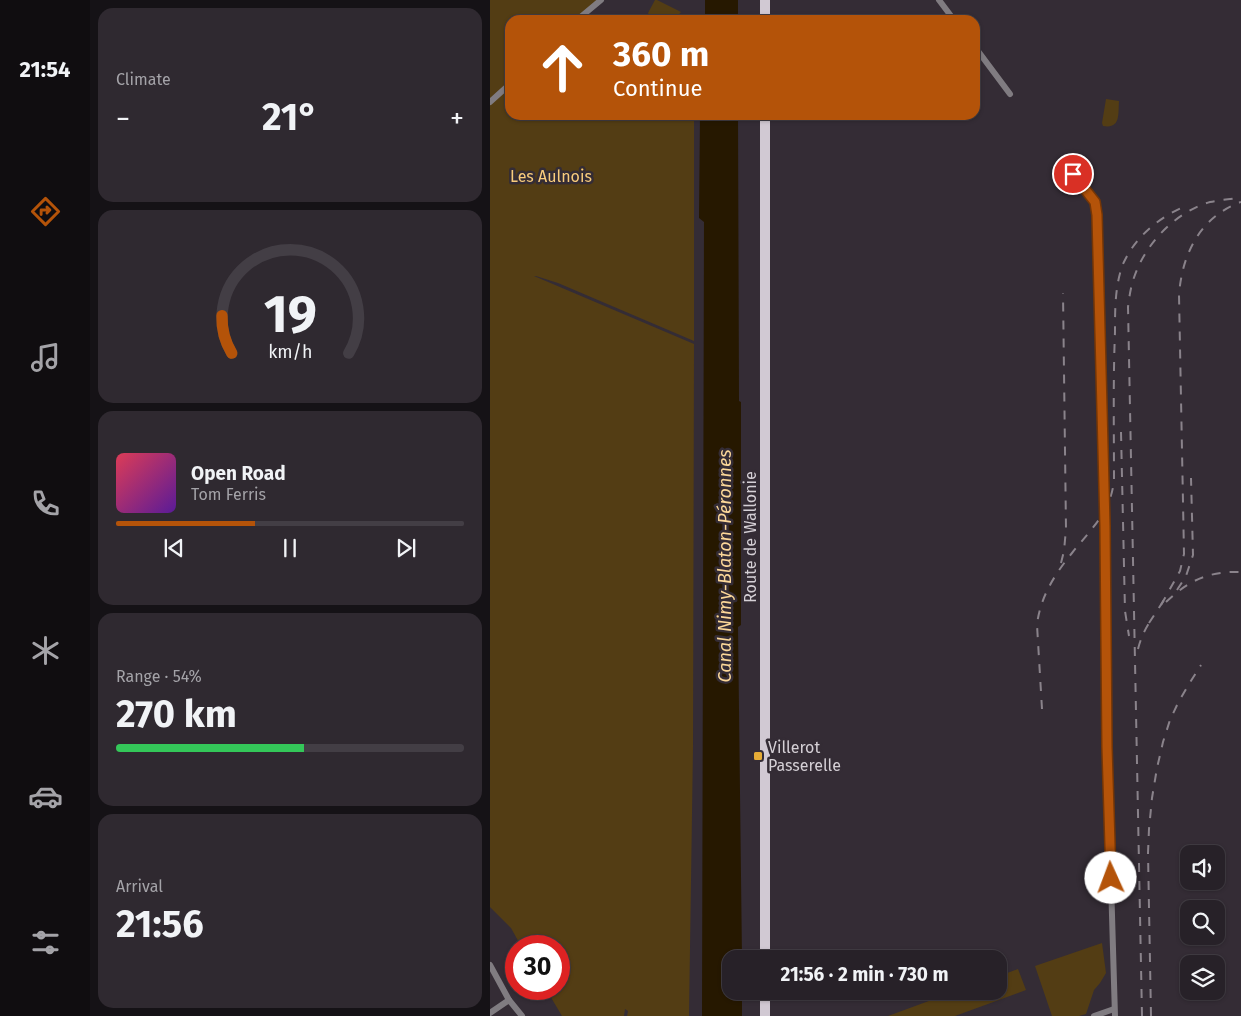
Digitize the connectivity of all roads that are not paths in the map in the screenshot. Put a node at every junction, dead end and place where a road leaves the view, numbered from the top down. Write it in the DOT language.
graph roads {
  1 [pos="601,0"];
  2 [pos="765,0"];
  3 [pos="939,0"];
  4 [pos="583,15"];
  5 [pos="765,15"];
  6 [pos="950,15"];
  7 [pos="980,54"];
  8 [pos="505,88"];
  9 [pos="1010,94"];
  10 [pos="490,102"];
  11 [pos="765,120"];
  12 [pos="1073,174"];
  13 [pos="765,950"];
  14 [pos="490,965"];
  15 [pos="505,994"];
  16 [pos="508,1000"];
  17 [pos="765,1000"];
  18 [pos="1114,1008"];
  19 [pos="490,1013"];
  20 [pos="522,1016"];
  21 [pos="765,1016"];
  22 [pos="1094,1016"];
  23 [pos="1115,1016"];
  1 -- 4 [label="street"];
  2 -- 5 [label="main road"];
  3 -- 6 [label="street"];
  7 -- 9 [label="street"];
  8 -- 10 [label="street"];
  11 -- 13 [label="main road, Route de Wallonie"];
  12 -- 18 [label="street"];
  14 -- 15 [label="street"];
  16 -- 19 [label="street"];
  16 -- 20 [label="street"];
  17 -- 21 [label="main road"];
  18 -- 22 [label="street"];
  18 -- 23 [label="street"];
}
